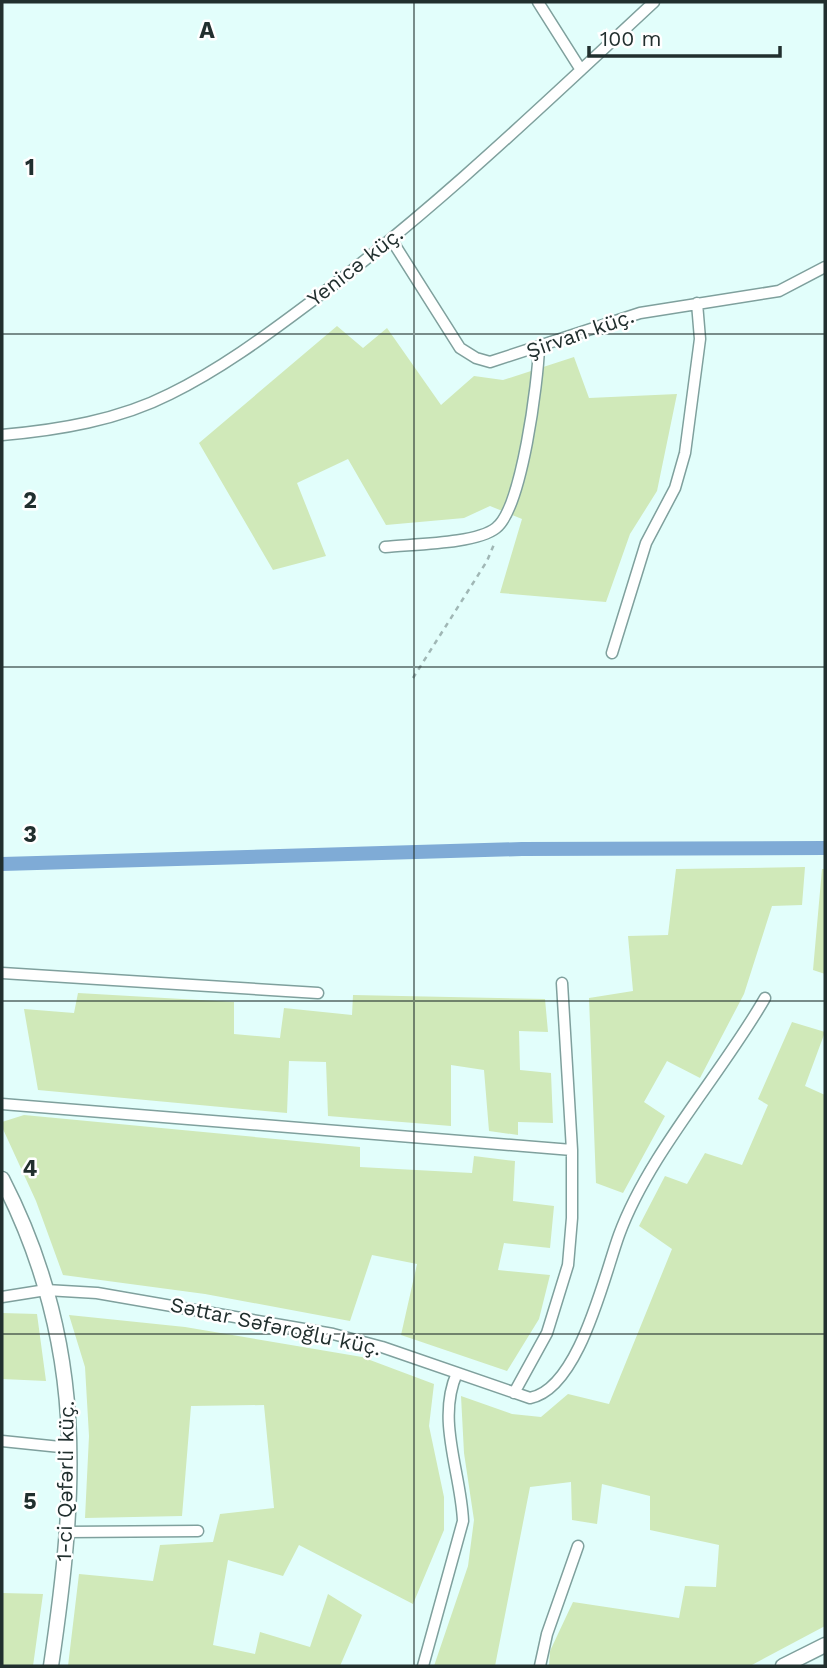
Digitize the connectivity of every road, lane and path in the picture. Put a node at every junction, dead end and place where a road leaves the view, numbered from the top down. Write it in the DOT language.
graph roads {
  1 [pos="538,2"];
  2 [pos="654,2"];
  3 [pos="581,70"];
  4 [pos="391,239"];
  5 [pos="825,267"];
  6 [pos="697,303"];
  7 [pos="539,346"];
  8 [pos="2,435"];
  9 [pos="496,528"];
  10 [pos="385,547"];
  11 [pos="612,653"];
  12 [pos="413,678"];
  13 [pos="2,973"];
  14 [pos="562,984"];
  15 [pos="318,993"];
  16 [pos="765,998"];
  17 [pos="2,1104"];
  18 [pos="572,1150"];
  19 [pos="2,1180"];
  20 [pos="46,1290"];
  21 [pos="2,1297"];
  22 [pos="457,1373"];
  23 [pos="514,1393"];
  24 [pos="2,1441"];
  25 [pos="70,1448"];
  26 [pos="198,1531"];
  27 [pos="67,1532"];
  28 [pos="578,1546"];
  29 [pos="825,1645"];
  30 [pos="51,1666"];
  31 [pos="423,1666"];
  32 [pos="540,1666"];
  33 [pos="783,1666"];
  1 -- 3 [label="street"];
  2 -- 3 [label="street, Yenicə küç."];
  3 -- 4 [label="street, Yenicə küç."];
  4 -- 7 [label="street, Şirvan küç."];
  4 -- 8 [label="street, Yenicə küç."];
  5 -- 6 [label="street, Şirvan küç."];
  6 -- 7 [label="street, Şirvan küç."];
  6 -- 11 [label="street"];
  7 -- 9 [label="street"];
  9 -- 10 [label="street"];
  9 -- 12 [label="path"];
  13 -- 15 [label="street"];
  14 -- 18 [label="street"];
  16 -- 23 [label="street, Səttar Səfəroğlu küç."];
  17 -- 18 [label="street"];
  18 -- 23 [label="street"];
  19 -- 20 [label="street, 1-ci Qəfərli küç."];
  20 -- 21 [label="street, Səttar Səfəroğlu küç."];
  20 -- 22 [label="street, Səttar Səfəroğlu küç."];
  20 -- 25 [label="street, 1-ci Qəfərli küç."];
  22 -- 23 [label="street, Səttar Səfəroğlu küç."];
  22 -- 31 [label="street"];
  24 -- 25 [label="street"];
  25 -- 27 [label="street, 1-ci Qəfərli küç."];
  26 -- 27 [label="street"];
  27 -- 30 [label="street, 1-ci Qəfərli küç."];
  28 -- 32 [label="street"];
  29 -- 33 [label="street"];
}
